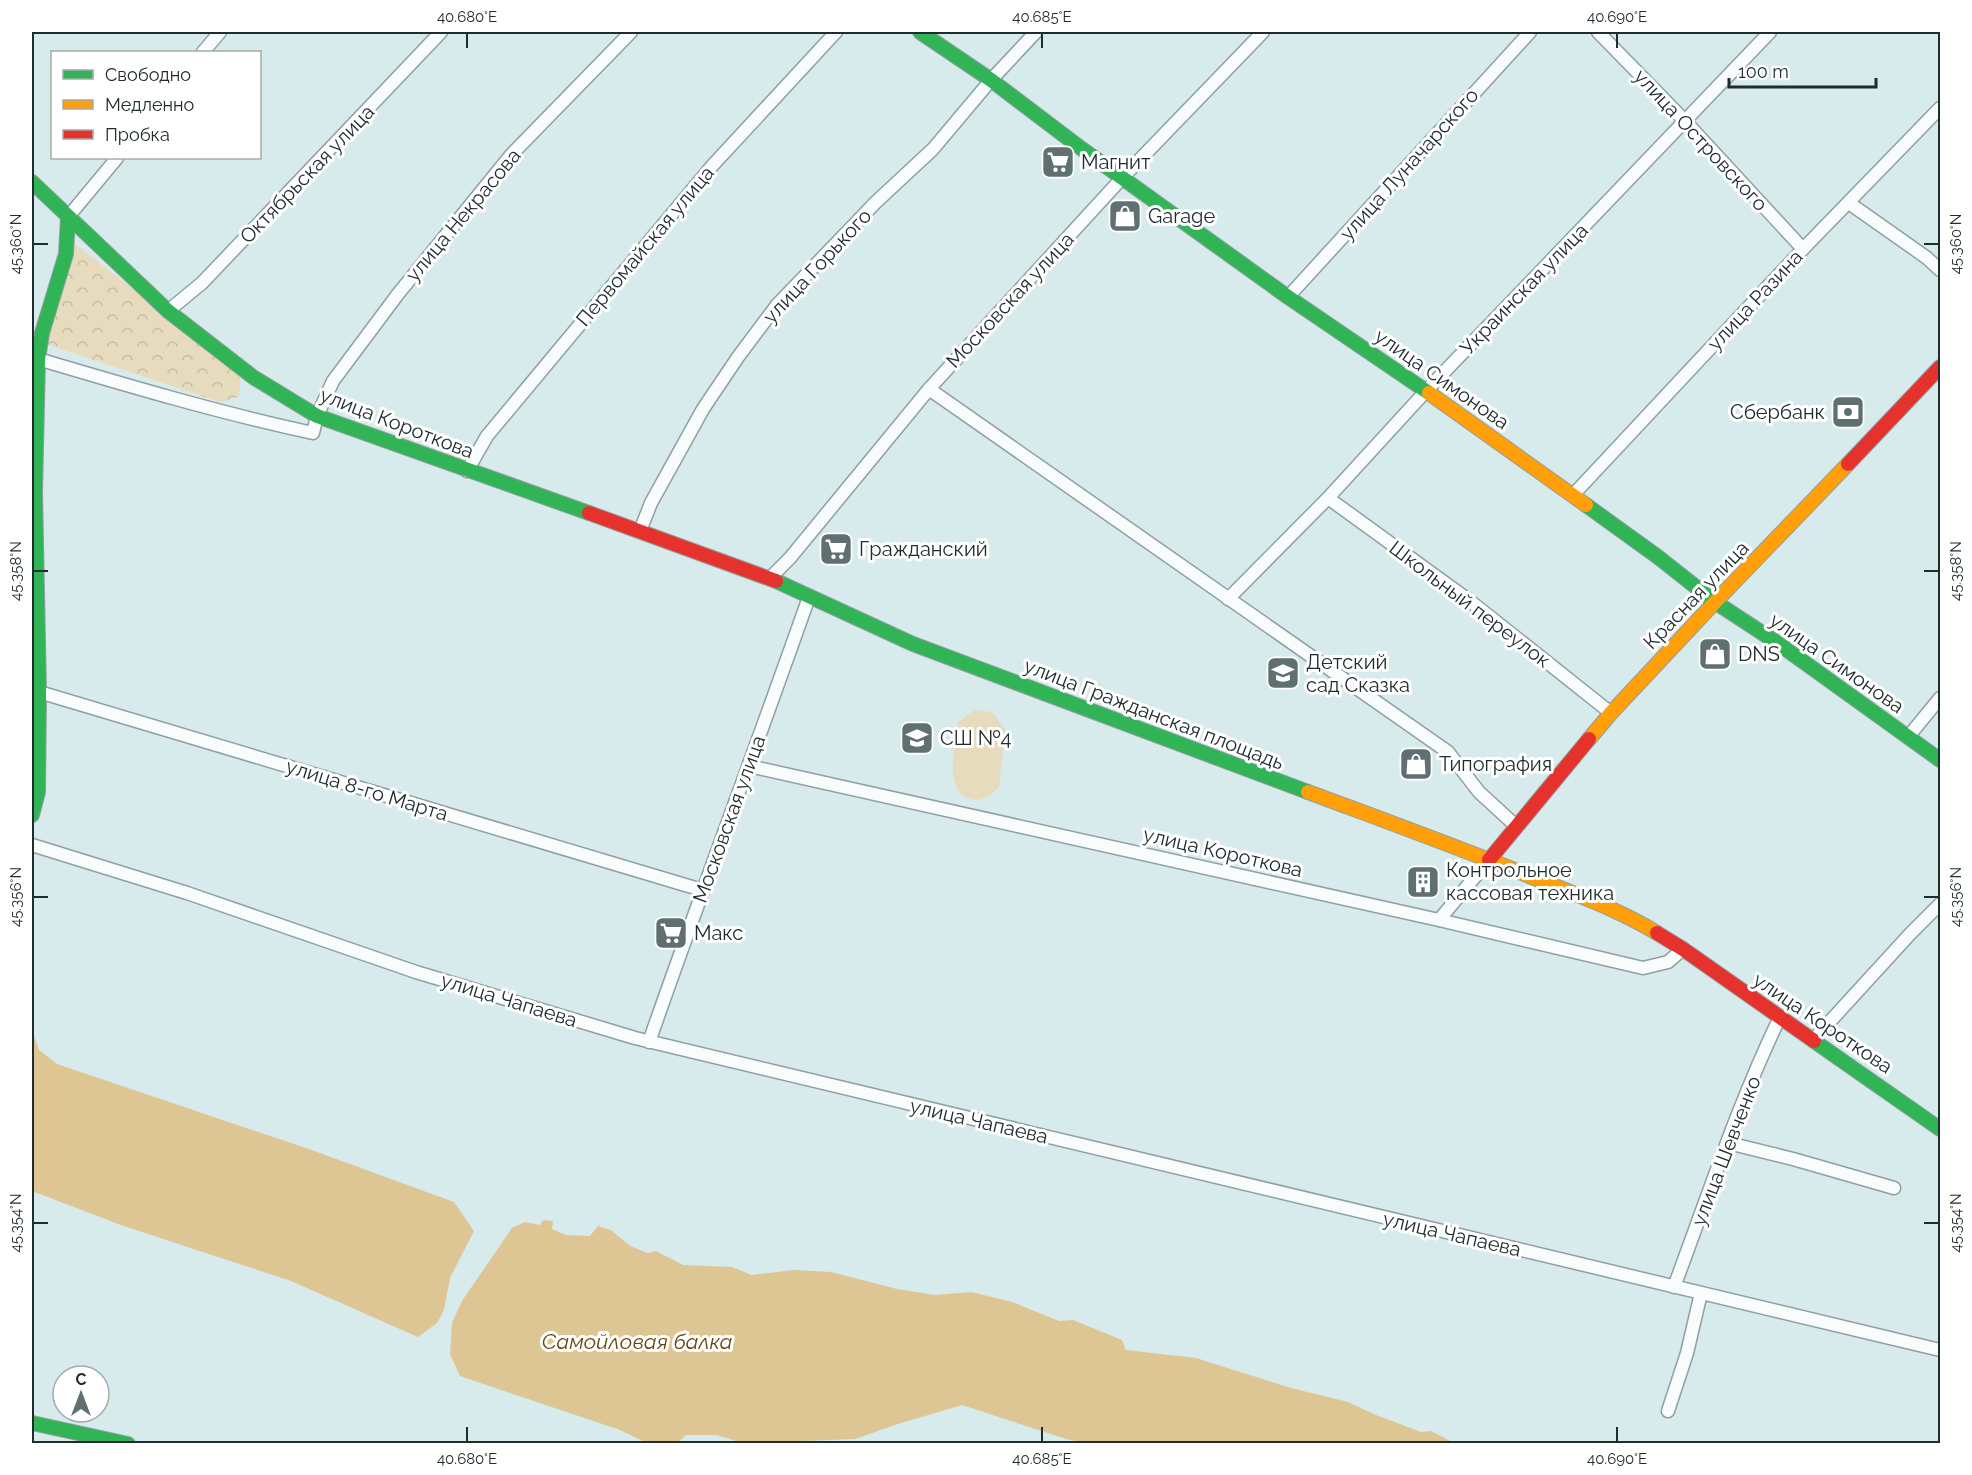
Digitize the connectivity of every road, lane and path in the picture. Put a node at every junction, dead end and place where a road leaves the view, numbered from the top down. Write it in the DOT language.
graph roads {
  1 [pos="220,32"];
  2 [pos="441,32"];
  3 [pos="631,32"];
  4 [pos="836,32"];
  5 [pos="920,32"];
  6 [pos="1036,32"];
  7 [pos="1263,32"];
  8 [pos="1530,32"];
  9 [pos="1598,32"];
  10 [pos="1770,32"];
  11 [pos="204,51"];
  12 [pos="991,80"];
  13 [pos="1941,108"];
  14 [pos="1685,121"];
  15 [pos="116,159"];
  16 [pos="1122,178"];
  17 [pos="32,182"];
  18 [pos="1849,203"];
  19 [pos="68,218"];
  20 [pos="1803,249"];
  21 [pos="1941,270"];
  22 [pos="1287,297"];
  23 [pos="168,311"];
  24 [pos="37,332"];
  25 [pos="38,359"];
  26 [pos="1941,367"];
  27 [pos="929,389"];
  28 [pos="1426,391"];
  29 [pos="317,416"];
  30 [pos="467,471"];
  31 [pos="33,492"];
  32 [pos="1573,495"];
  33 [pos="1328,498"];
  34 [pos="640,531"];
  35 [pos="770,578"];
  36 [pos="809,597"];
  37 [pos="1228,599"];
  38 [pos="1715,602"];
  39 [pos="35,692"];
  40 [pos="1941,698"];
  41 [pos="1611,713"];
  42 [pos="1908,737"];
  43 [pos="1941,760"];
  44 [pos="749,766"];
  45 [pos="32,815"];
  46 [pos="1516,826"];
  47 [pos="32,845"];
  48 [pos="1489,860"];
  49 [pos="702,890"];
  50 [pos="1941,904"];
  51 [pos="1439,920"];
  52 [pos="1683,949"];
  53 [pos="1780,1017"];
  54 [pos="1814,1039"];
  55 [pos="649,1042"];
  56 [pos="1941,1129"];
  57 [pos="1728,1143"];
  58 [pos="1894,1188"];
  59 [pos="1674,1287"];
  60 [pos="1701,1293"];
  61 [pos="1941,1350"];
  62 [pos="1668,1411"];
  63 [pos="32,1423"];
  64 [pos="128,1443"];
  1 -- 11 [label="street"];
  2 -- 23 [label="street, Октябрьская улица"];
  3 -- 29 [label="street, улица Некрасова"];
  4 -- 30 [label="street, Первомайская улица"];
  5 -- 12 [label="street, улица Симонова"];
  6 -- 12 [label="street, улица Горького"];
  7 -- 16 [label="street, Московская улица"];
  8 -- 22 [label="street, улица Луначарского"];
  9 -- 14 [label="street, улица Островского"];
  10 -- 14 [label="street, Украинская улица"];
  12 -- 16 [label="street, улица Симонова"];
  12 -- 34 [label="street, улица Горького"];
  13 -- 18 [label="street, улица Разина"];
  14 -- 20 [label="street, улица Островского"];
  14 -- 28 [label="street, Украинская улица"];
  15 -- 19 [label="street"];
  16 -- 22 [label="street, улица Симонова"];
  16 -- 27 [label="street, Московская улица"];
  17 -- 19 [label="street, улица Короткова"];
  18 -- 20 [label="street, улица Разина"];
  18 -- 21 [label="street"];
  19 -- 23 [label="street, улица Короткова"];
  19 -- 24 [label="street"];
  20 -- 32 [label="street, улица Разина"];
  22 -- 28 [label="street, улица Симонова"];
  23 -- 29 [label="street, улица Короткова"];
  24 -- 25 [label="street"];
  25 -- 29 [label="street"];
  25 -- 31 [label="street"];
  26 -- 38 [label="street, Красная улица"];
  27 -- 35 [label="street, Московская улица"];
  27 -- 37 [label="street"];
  28 -- 32 [label="street, улица Симонова"];
  28 -- 33 [label="street, Украинская улица"];
  29 -- 30 [label="street, улица Короткова"];
  30 -- 34 [label="street, улица Короткова"];
  31 -- 39 [label="street"];
  32 -- 38 [label="street, улица Симонова"];
  33 -- 37 [label="street, Украинская улица"];
  33 -- 41 [label="street, Школьный переулок"];
  34 -- 35 [label="street, улица Короткова"];
  35 -- 36 [label="street, улица Короткова"];
  36 -- 44 [label="street, Московская улица"];
  36 -- 48 [label="street, улица Гражданская площадь"];
  37 -- 46 [label="street"];
  38 -- 41 [label="street, Красная улица"];
  38 -- 42 [label="street, улица Симонова"];
  39 -- 45 [label="street"];
  39 -- 49 [label="street, улица 8-го Марта"];
  40 -- 42 [label="street"];
  41 -- 46 [label="street, Красная улица"];
  42 -- 43 [label="street, улица Симонова"];
  44 -- 49 [label="street, Московская улица"];
  44 -- 51 [label="street, улица Короткова"];
  46 -- 48 [label="street, Красная улица"];
  47 -- 55 [label="street, улица Чапаева"];
  48 -- 51 [label="street"];
  48 -- 52 [label="street, улица Короткова"];
  49 -- 55 [label="street, Московская улица"];
  50 -- 54 [label="street"];
  51 -- 52 [label="street, улица Короткова"];
  52 -- 53 [label="street, улица Короткова"];
  53 -- 54 [label="street, улица Короткова"];
  53 -- 57 [label="street, улица Шевченко"];
  54 -- 56 [label="street, улица Короткова"];
  55 -- 59 [label="street, улица Чапаева"];
  57 -- 58 [label="street"];
  57 -- 59 [label="street, улица Шевченко"];
  59 -- 60 [label="street, улица Чапаева"];
  60 -- 61 [label="street, улица Чапаева"];
  60 -- 62 [label="street"];
  63 -- 64 [label="street"];
}
